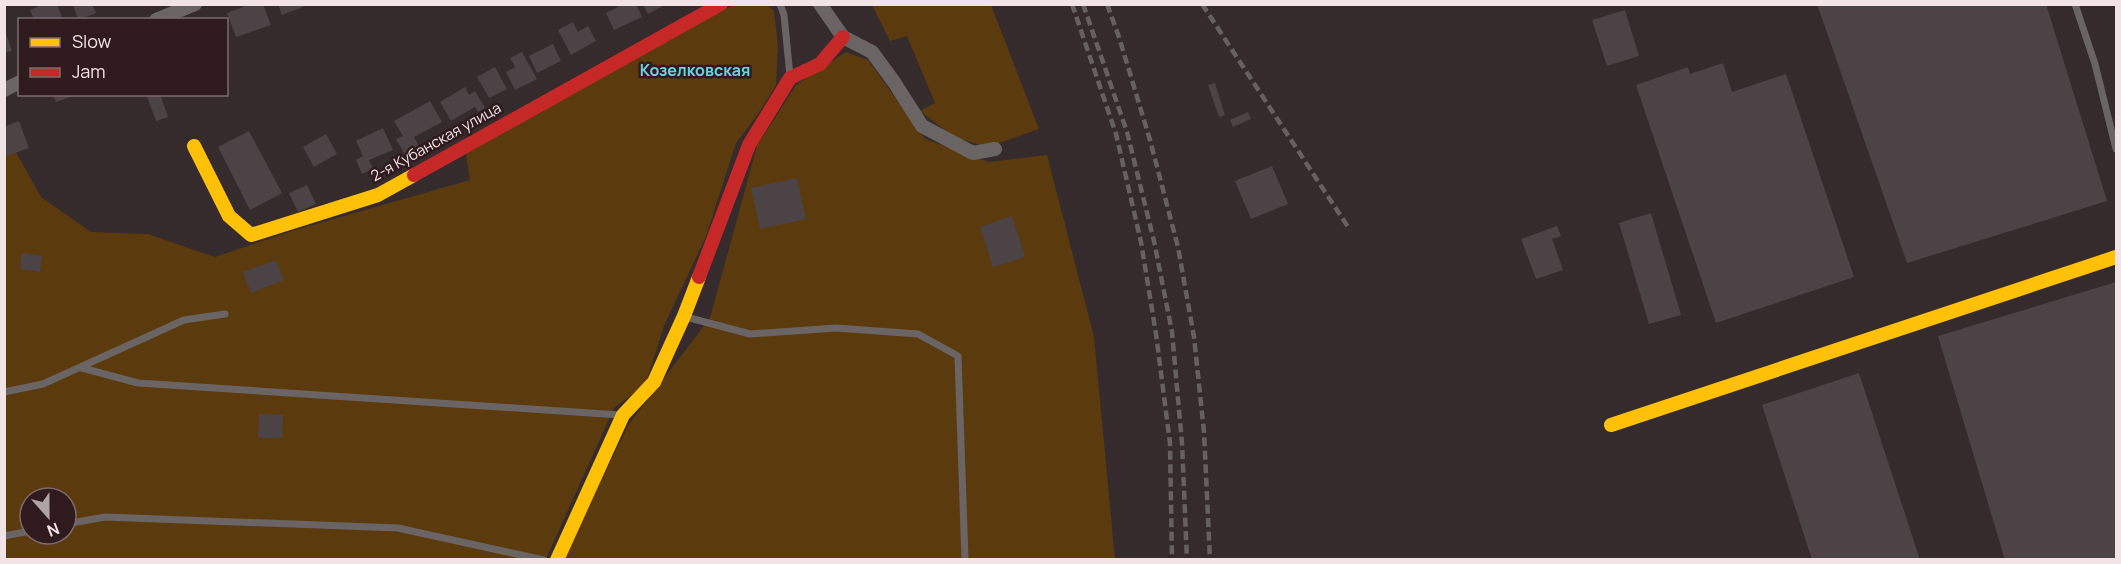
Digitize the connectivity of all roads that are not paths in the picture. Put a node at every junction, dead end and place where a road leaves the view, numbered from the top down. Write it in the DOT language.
graph roads {
  1 [pos="195,4"];
  2 [pos="721,4"];
  3 [pos="780,4"];
  4 [pos="820,4"];
  5 [pos="2075,4"];
  6 [pos="161,18"];
  7 [pos="843,37"];
  8 [pos="790,78"];
  9 [pos="18,83"];
  10 [pos="4,90"];
  11 [pos="194,146"];
  12 [pos="995,149"];
  13 [pos="2116,149"];
  14 [pos="2116,257"];
  15 [pos="225,314"];
  16 [pos="684,316"];
  17 [pos="82,368"];
  18 [pos="4,392"];
  19 [pos="623,415"];
  20 [pos="1611,424"];
  21 [pos="78,522"];
  22 [pos="544,560"];
  23 [pos="557,560"];
  24 [pos="965,560"];
  1 -- 6 [label="street"];
  2 -- 11 [label="street, 2-я Кубанская улица"];
  3 -- 8 [label="lane"];
  4 -- 7 [label="street"];
  5 -- 13 [label="lane"];
  7 -- 8 [label="street"];
  7 -- 12 [label="street"];
  8 -- 16 [label="street"];
  9 -- 10 [label="street"];
  14 -- 20 [label="street"];
  15 -- 17 [label="lane"];
  16 -- 19 [label="street"];
  16 -- 24 [label="lane"];
  17 -- 18 [label="lane"];
  17 -- 19 [label="lane"];
  19 -- 23 [label="street"];
  21 -- 22 [label="lane"];
}
